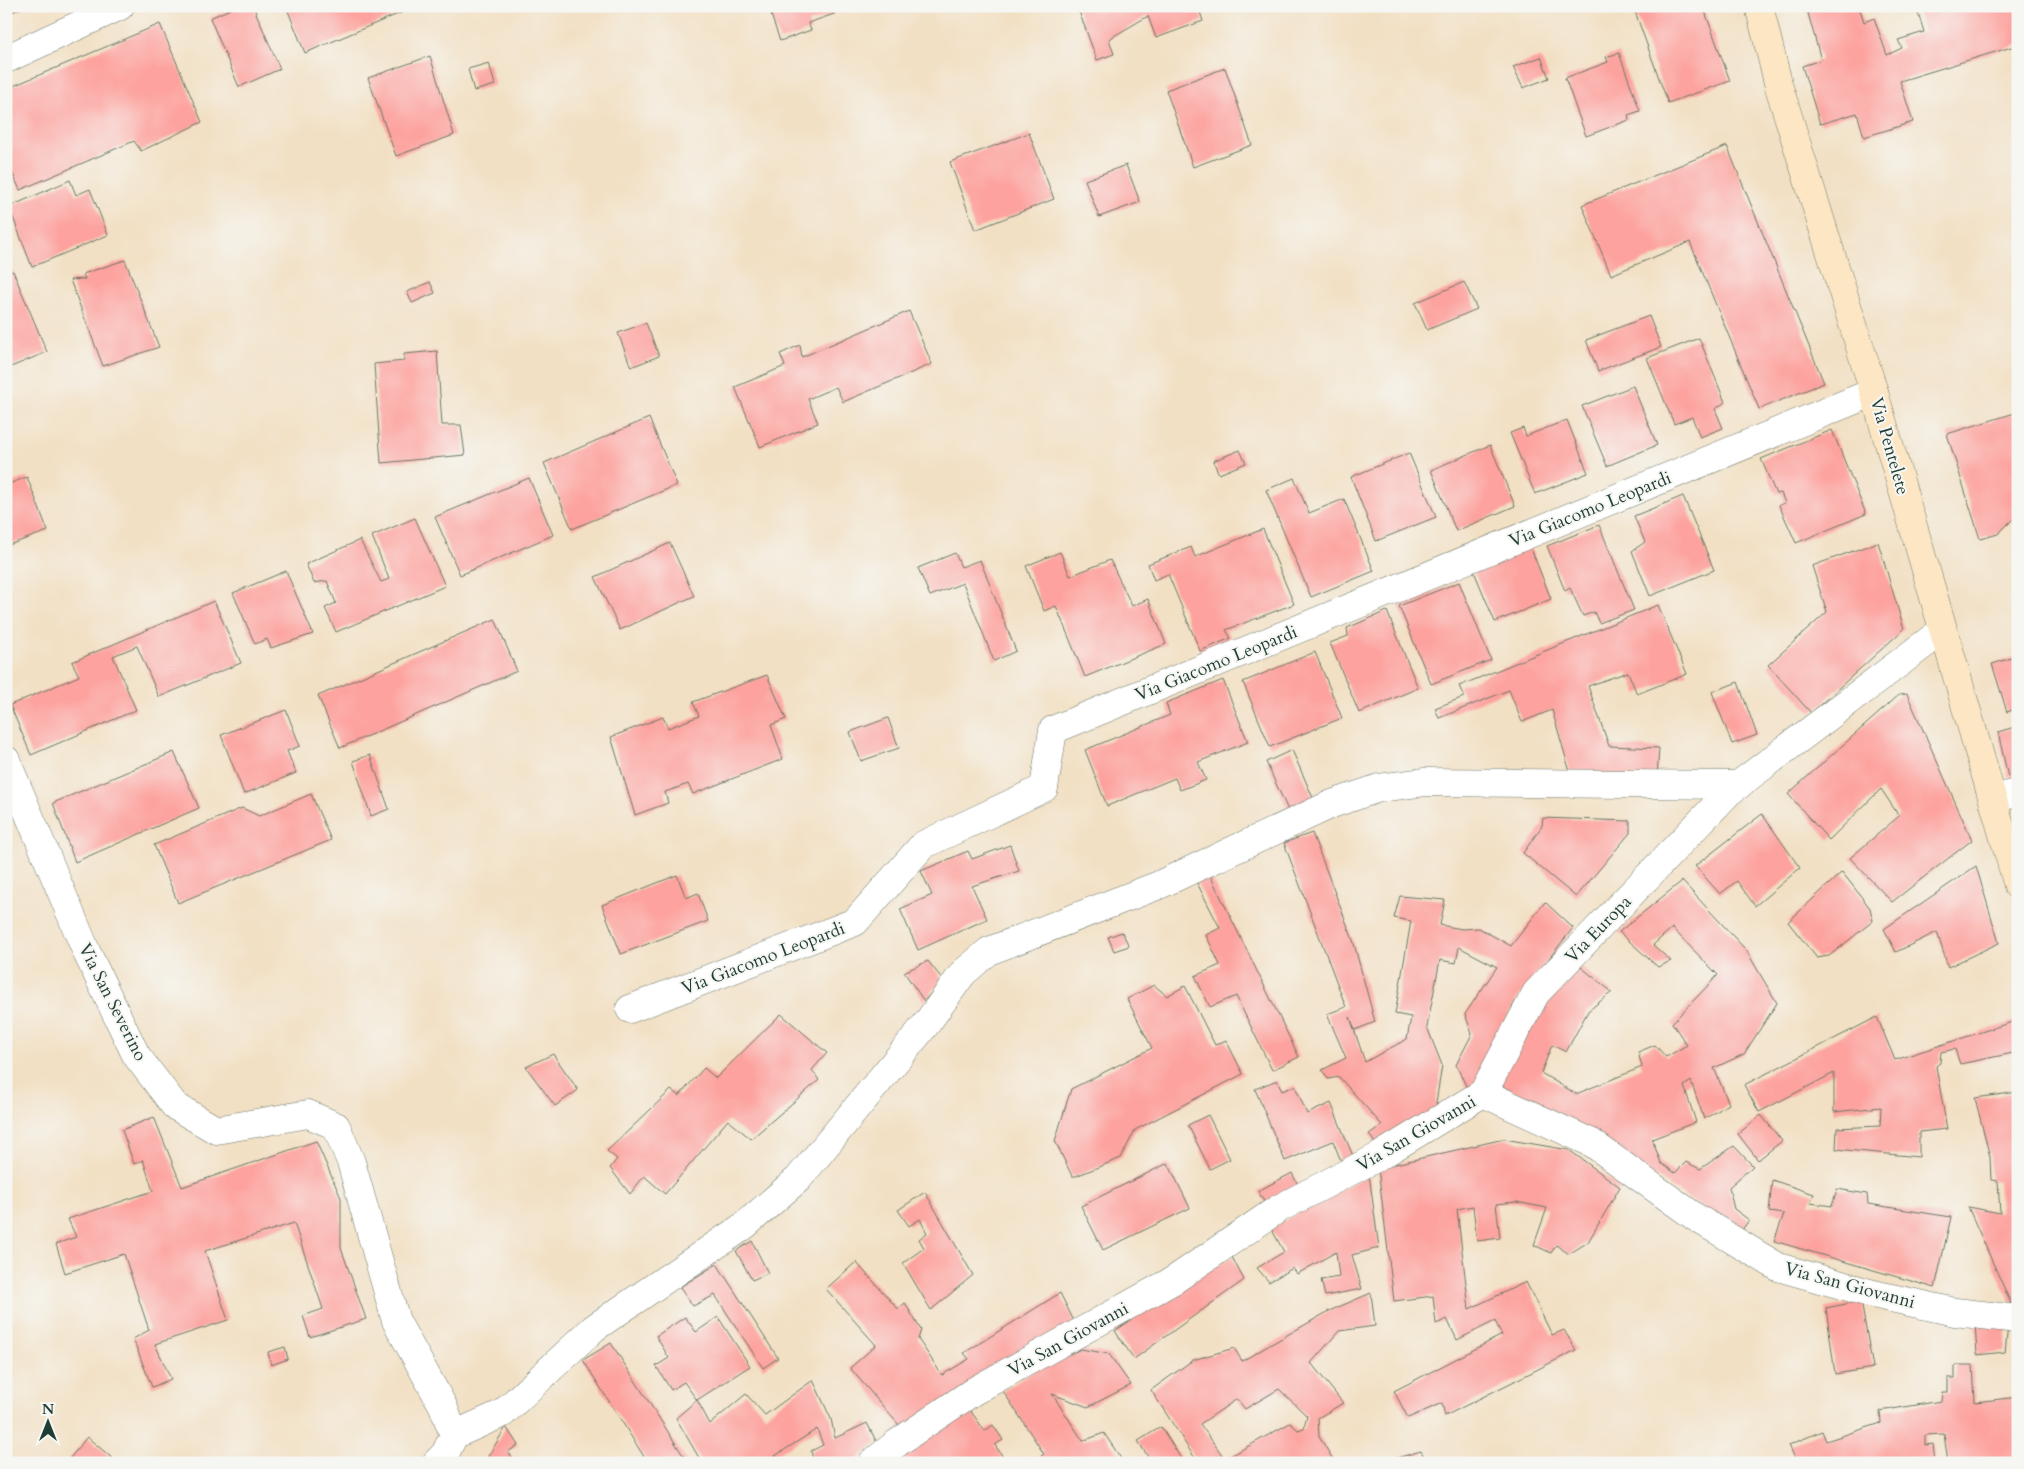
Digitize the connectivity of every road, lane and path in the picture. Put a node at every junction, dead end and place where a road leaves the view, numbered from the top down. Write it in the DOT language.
graph roads {
  1 [pos="120,6"];
  2 [pos="1759,6"];
  3 [pos="6,59"];
  4 [pos="1874,392"];
  5 [pos="1943,630"];
  6 [pos="6,760"];
  7 [pos="1739,785"];
  8 [pos="2005,796"];
  9 [pos="2018,886"];
  10 [pos="630,1009"];
  11 [pos="1483,1093"];
  12 [pos="2018,1319"];
  13 [pos="447,1454"];
  14 [pos="872,1463"];
  1 -- 3 [label="street"];
  2 -- 4 [label="main road, Via Pentelete"];
  4 -- 5 [label="main road, Via Pentelete"];
  4 -- 10 [label="street, Via Giacomo Leopardi"];
  5 -- 7 [label="street, Via Europa"];
  5 -- 8 [label="main road, Via Pentelete"];
  6 -- 13 [label="street, Via San Severino"];
  7 -- 11 [label="street, Via Europa"];
  7 -- 13 [label="street"];
  8 -- 9 [label="main road, Via Pentelete"];
  11 -- 12 [label="street, Via San Giovanni"];
  11 -- 14 [label="street, Via San Giovanni"];
}
